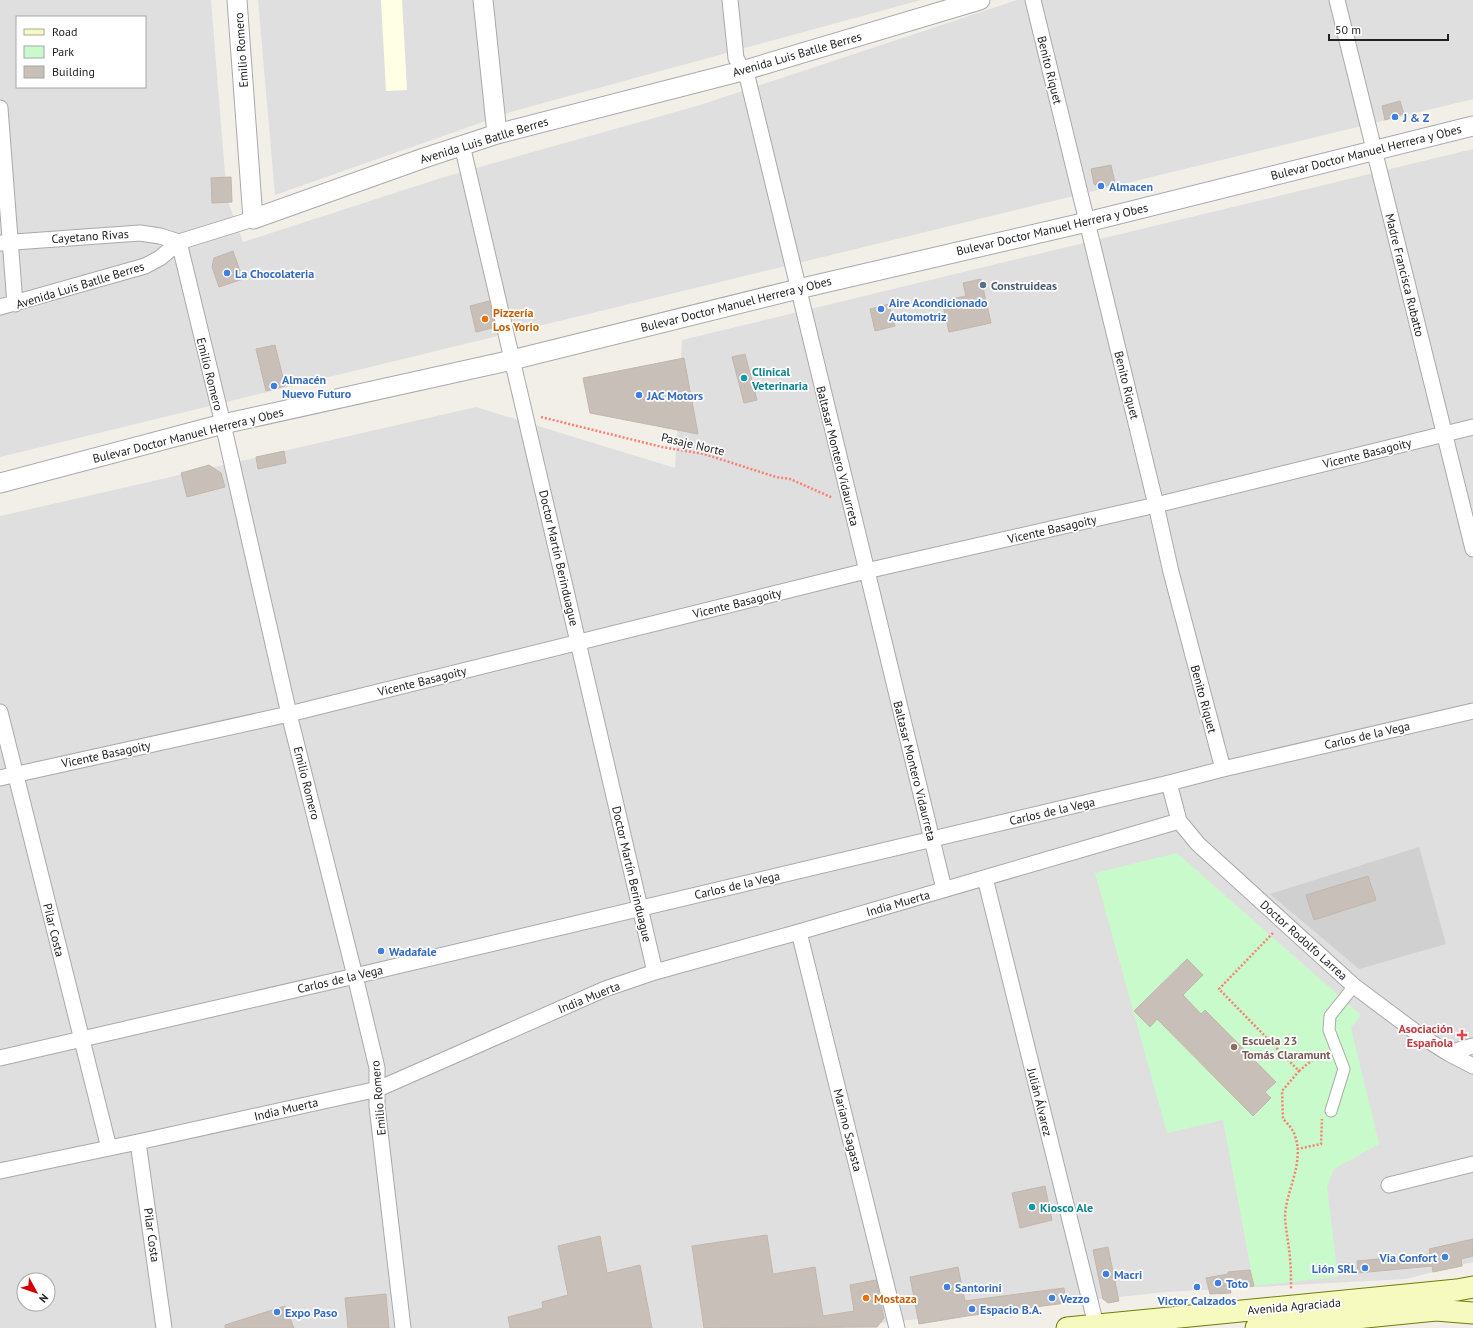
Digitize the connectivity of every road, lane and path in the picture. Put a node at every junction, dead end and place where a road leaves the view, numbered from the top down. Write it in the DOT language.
graph roads {
  1 [pos="238,0"];
  2 [pos="483,0"];
  3 [pos="730,0"];
  4 [pos="1032,0"];
  5 [pos="1337,0"];
  6 [pos="976,1"];
  7 [pos="742,71"];
  8 [pos="0,108"];
  9 [pos="1473,126"];
  10 [pos="497,134"];
  11 [pos="462,145"];
  12 [pos="1374,150"];
  13 [pos="253,219"];
  14 [pos="1087,222"];
  15 [pos="179,242"];
  16 [pos="5,243"];
  17 [pos="798,289"];
  18 [pos="15,304"];
  19 [pos="0,308"];
  20 [pos="512,360"];
  21 [pos="524,413"];
  22 [pos="223,424"];
  23 [pos="1473,427"];
  24 [pos="1444,434"];
  25 [pos="0,483"];
  26 [pos="1156,505"];
  27 [pos="851,508"];
  28 [pos="1473,549"];
  29 [pos="866,572"];
  30 [pos="578,642"];
  31 [pos="1473,711"];
  32 [pos="0,712"];
  33 [pos="289,714"];
  34 [pos="1223,769"];
  35 [pos="16,774"];
  36 [pos="0,778"];
  37 [pos="1169,783"];
  38 [pos="1179,821"];
  39 [pos="931,840"];
  40 [pos="985,878"];
  41 [pos="944,889"];
  42 [pos="640,908"];
  43 [pos="1283,922"];
  44 [pos="799,932"];
  45 [pos="655,972"];
  46 [pos="355,976"];
  47 [pos="1354,986"];
  48 [pos="82,1040"];
  49 [pos="1333,1042"];
  50 [pos="1473,1046"];
  51 [pos="1448,1053"];
  52 [pos="0,1058"];
  53 [pos="1473,1066"];
  54 [pos="1299,1071"];
  55 [pos="378,1088"];
  56 [pos="1331,1111"];
  57 [pos="138,1142"];
  58 [pos="109,1148"];
  59 [pos="1297,1149"];
  60 [pos="1473,1164"];
  61 [pos="0,1170"];
  62 [pos="1389,1185"];
  63 [pos="1473,1287"];
  64 [pos="1291,1306"];
  65 [pos="1473,1313"];
  66 [pos="1338,1324"];
  67 [pos="1096,1325"];
  68 [pos="164,1328"];
  69 [pos="403,1328"];
  70 [pos="897,1328"];
  71 [pos="1067,1328"];
  72 [pos="1256,1328"];
  1 -- 13 [label="street, Emilio Romero"];
  2 -- 10 [label="street"];
  3 -- 7 [label="street, Baltasar Montero Vidaurreta"];
  4 -- 14 [label="street, Benito Riquet"];
  5 -- 12 [label="street, Madre Francisca Rubatto"];
  6 -- 7 [label="street, Avenida Luis Batlle Berres"];
  7 -- 10 [label="street, Avenida Luis Batlle Berres"];
  7 -- 17 [label="street, Baltasar Montero Vidaurreta"];
  8 -- 16 [label="street"];
  9 -- 12 [label="street, Bulevar Doctor Manuel Herrera y Obes"];
  10 -- 11 [label="street, Avenida Luis Batlle Berres"];
  11 -- 13 [label="street, Avenida Luis Batlle Berres"];
  11 -- 20 [label="street, Doctor Martín Berinduague"];
  12 -- 14 [label="street, Bulevar Doctor Manuel Herrera y Obes"];
  12 -- 24 [label="street, Madre Francisca Rubatto"];
  13 -- 15 [label="street, Avenida Luis Batlle Berres"];
  14 -- 17 [label="street, Bulevar Doctor Manuel Herrera y Obes"];
  14 -- 26 [label="street, Benito Riquet"];
  15 -- 16 [label="street, Cayetano Rivas"];
  15 -- 18 [label="street, Avenida Luis Batlle Berres"];
  15 -- 22 [label="street, Emilio Romero"];
  16 -- 18 [label="street"];
  17 -- 20 [label="street, Bulevar Doctor Manuel Herrera y Obes"];
  17 -- 27 [label="street, Baltasar Montero Vidaurreta"];
  18 -- 19 [label="street, Avenida Luis Batlle Berres"];
  20 -- 21 [label="street, Doctor Martín Berinduague"];
  20 -- 22 [label="street, Bulevar Doctor Manuel Herrera y Obes"];
  21 -- 27 [label="path, Pasaje Norte"];
  21 -- 30 [label="street, Doctor Martín Berinduague"];
  22 -- 25 [label="street, Bulevar Doctor Manuel Herrera y Obes"];
  22 -- 33 [label="street, Emilio Romero"];
  23 -- 24 [label="street, Vicente Basagoity"];
  24 -- 26 [label="street, Vicente Basagoity"];
  24 -- 28 [label="street, Madre Francisca Rubatto"];
  26 -- 29 [label="street, Vicente Basagoity"];
  26 -- 34 [label="street, Benito Riquet"];
  27 -- 29 [label="street, Baltasar Montero Vidaurreta"];
  29 -- 30 [label="street, Vicente Basagoity"];
  29 -- 39 [label="street, Baltasar Montero Vidaurreta"];
  30 -- 33 [label="street, Vicente Basagoity"];
  30 -- 42 [label="street, Doctor Martín Berinduague"];
  31 -- 34 [label="street, Carlos de la Vega"];
  32 -- 35 [label="street, Pilar Costa"];
  33 -- 35 [label="street, Vicente Basagoity"];
  33 -- 46 [label="street, Emilio Romero"];
  34 -- 37 [label="street, Carlos de la Vega"];
  35 -- 36 [label="street, Vicente Basagoity"];
  35 -- 48 [label="street, Pilar Costa"];
  37 -- 38 [label="street, Doctor Rodolfo Larrea"];
  37 -- 39 [label="street, Carlos de la Vega"];
  38 -- 40 [label="street, India Muerta"];
  38 -- 43 [label="street, Doctor Rodolfo Larrea"];
  39 -- 41 [label="street, Baltasar Montero Vidaurreta"];
  39 -- 42 [label="street, Carlos de la Vega"];
  40 -- 41 [label="street, India Muerta"];
  40 -- 67 [label="street, Julián Álvarez"];
  41 -- 44 [label="street, India Muerta"];
  42 -- 45 [label="street, Doctor Martín Berinduague"];
  42 -- 46 [label="street, Carlos de la Vega"];
  43 -- 47 [label="street, Doctor Rodolfo Larrea"];
  43 -- 54 [label="path"];
  44 -- 45 [label="street, India Muerta"];
  44 -- 70 [label="street, Mariano Sagasta"];
  45 -- 55 [label="street, India Muerta"];
  46 -- 48 [label="street, Carlos de la Vega"];
  46 -- 55 [label="street, Emilio Romero"];
  47 -- 49 [label="street"];
  47 -- 51 [label="street, Doctor Rodolfo Larrea"];
  48 -- 52 [label="street, Carlos de la Vega"];
  48 -- 58 [label="street, Pilar Costa"];
  49 -- 54 [label="path"];
  49 -- 56 [label="street"];
  50 -- 51 [label="street"];
  51 -- 53 [label="street, Doctor Rodolfo Larrea"];
  54 -- 59 [label="path"];
  55 -- 57 [label="street, India Muerta"];
  55 -- 69 [label="street, Emilio Romero"];
  56 -- 59 [label="path"];
  57 -- 58 [label="street, India Muerta"];
  57 -- 68 [label="street, Pilar Costa"];
  58 -- 61 [label="street, India Muerta"];
  59 -- 64 [label="path"];
  60 -- 62 [label="street"];
  63 -- 64 [label="main road, Avenida Agraciada"];
  64 -- 67 [label="main road, Avenida Agraciada"];
  65 -- 66 [label="main road, Avenida Agraciada"];
  66 -- 72 [label="main road, Avenida Agraciada"];
  67 -- 71 [label="main road, Avenida Agraciada"];
}
